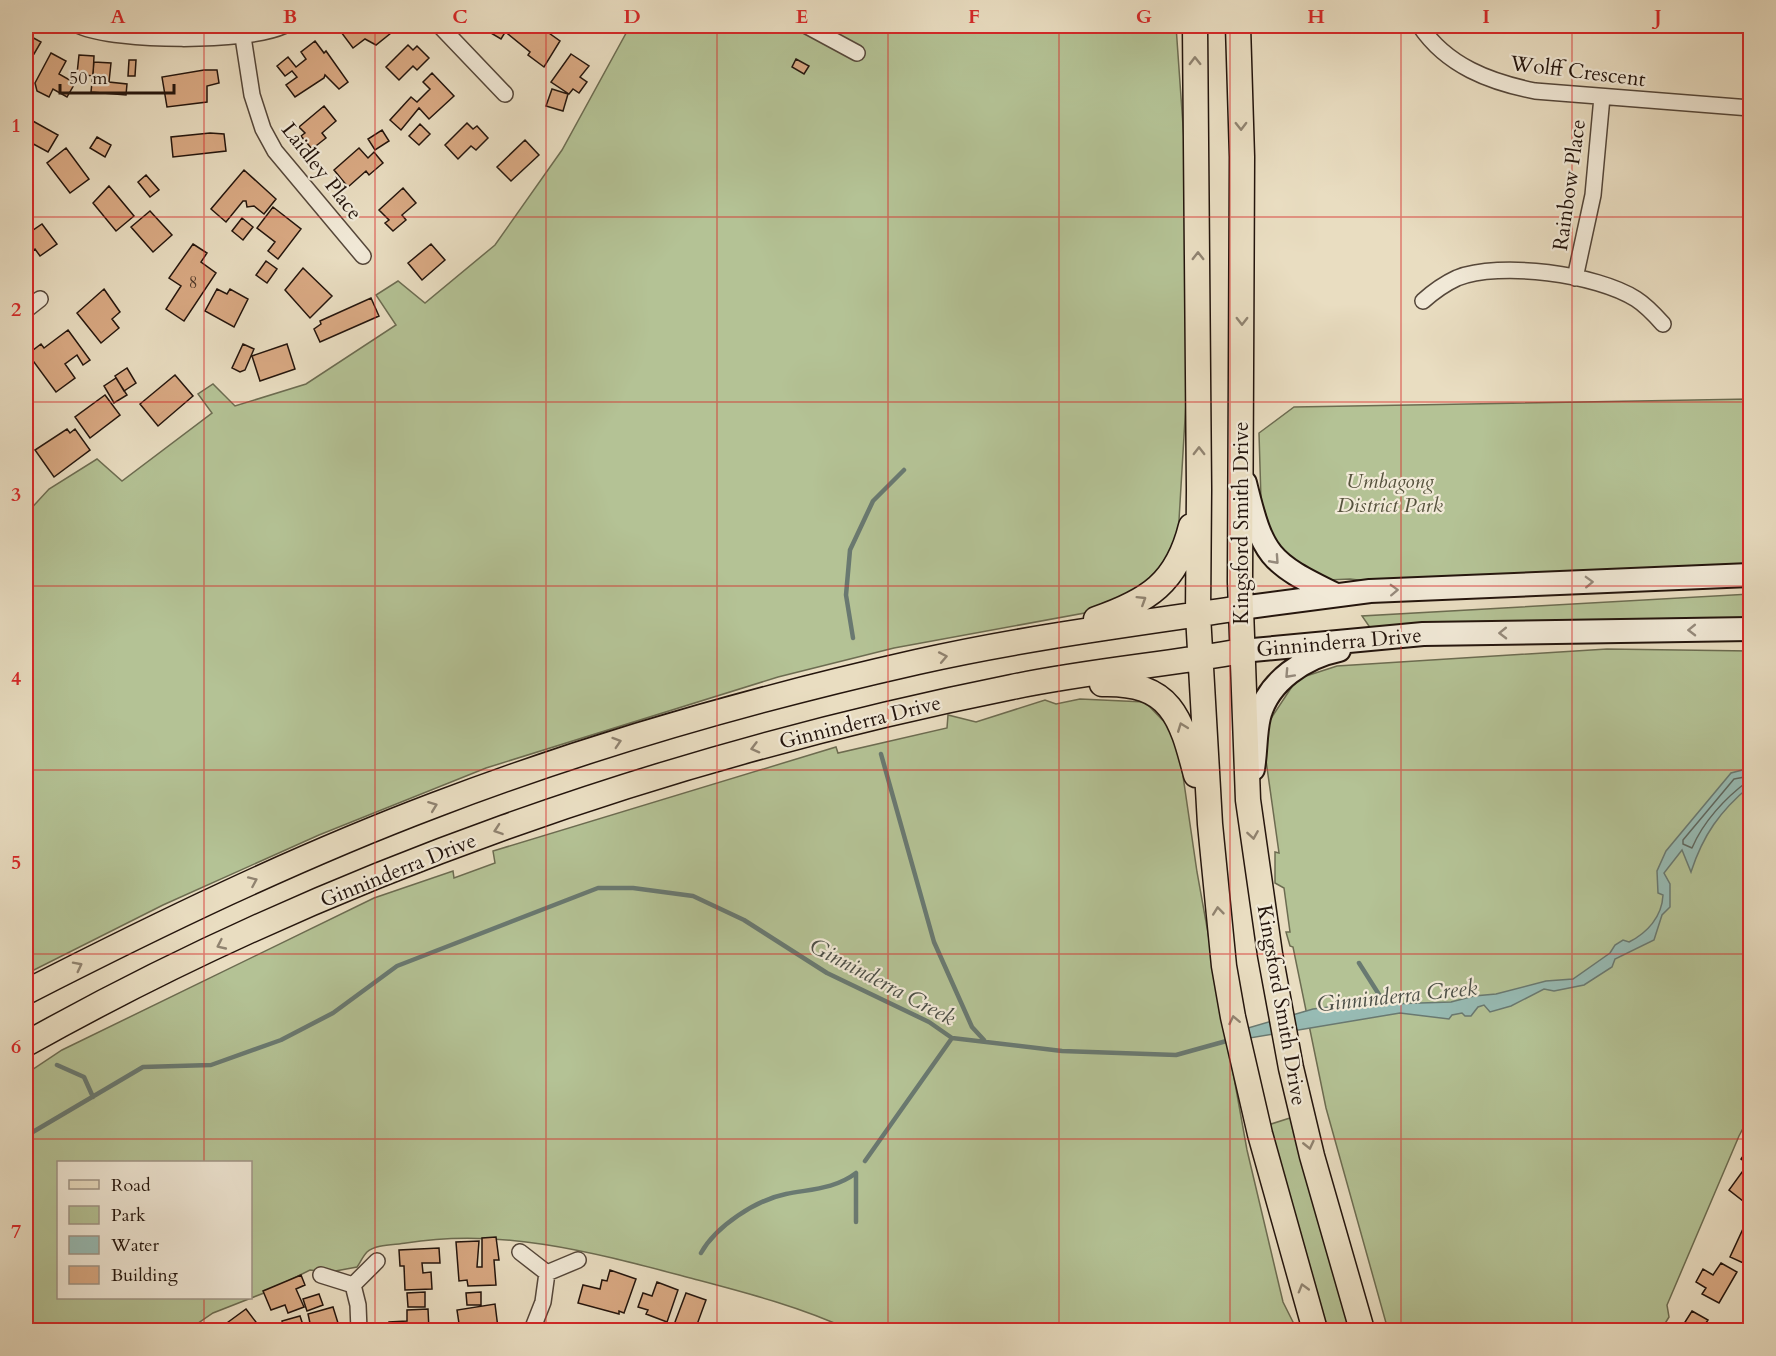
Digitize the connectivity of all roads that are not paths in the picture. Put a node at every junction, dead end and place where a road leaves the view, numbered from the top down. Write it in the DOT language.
graph roads {
  1 [pos="80,26"];
  2 [pos="283,26"];
  3 [pos="440,26"];
  4 [pos="807,26"];
  5 [pos="1195,26"];
  6 [pos="1239,26"];
  7 [pos="1420,26"];
  8 [pos="243,37"];
  9 [pos="856,53"];
  10 [pos="505,94"];
  11 [pos="1602,97"];
  12 [pos="1750,108"];
  13 [pos="363,256"];
  14 [pos="1575,278"];
  15 [pos="40,299"];
  16 [pos="1423,301"];
  17 [pos="26,310"];
  18 [pos="1664,324"];
  19 [pos="1241,467"];
  20 [pos="1199,490"];
  21 [pos="1750,575"];
  22 [pos="1335,595"];
  23 [pos="1241,608"];
  24 [pos="1198,615"];
  25 [pos="1750,629"];
  26 [pos="1423,634"];
  27 [pos="1028,642"];
  28 [pos="1242,651"];
  29 [pos="1201,658"];
  30 [pos="1016,686"];
  31 [pos="1248,800"];
  32 [pos="1210,824"];
  33 [pos="26,992"];
  34 [pos="26,1044"];
  35 [pos="520,1252"];
  36 [pos="578,1260"];
  37 [pos="377,1261"];
  38 [pos="547,1273"];
  39 [pos="321,1275"];
  40 [pos="353,1285"];
  41 [pos="358,1330"];
  42 [pos="532,1330"];
  43 [pos="1315,1330"];
  44 [pos="1362,1330"];
  1 -- 8 [label="street"];
  2 -- 8 [label="street"];
  3 -- 10 [label="street"];
  4 -- 9 [label="street"];
  20 -- 5 [label="main road, Kingsford Smith Drive, one-way"];
  6 -- 19 [label="main road, Kingsford Smith Drive, one-way"];
  7 -- 11 [label="street, Wolff Crescent"];
  8 -- 13 [label="street, Laidley Place"];
  11 -- 12 [label="street, Wolff Crescent"];
  11 -- 14 [label="street, Rainbow Place"];
  14 -- 16 [label="street, Rainbow Place"];
  14 -- 18 [label="street, Rainbow Place"];
  15 -- 17 [label="street"];
  19 -- 22 [label="main road, one-way"];
  19 -- 23 [label="main road, Kingsford Smith Drive"];
  20 -- 24 [label="main road, Kingsford Smith Drive"];
  27 -- 20 [label="main road, one-way"];
  22 -- 21 [label="main road, Ginninderra Drive, one-way"];
  22 -- 23 [label="main road, Ginninderra Drive"];
  23 -- 24 [label="main road, Ginninderra Drive"];
  23 -- 28 [label="main road, Kingsford Smith Drive"];
  24 -- 27 [label="main road, Ginninderra Drive"];
  24 -- 29 [label="main road, Kingsford Smith Drive"];
  25 -- 26 [label="main road, Ginninderra Drive, one-way"];
  26 -- 28 [label="main road, Ginninderra Drive"];
  26 -- 31 [label="main road, one-way"];
  33 -- 27 [label="main road, Ginninderra Drive, one-way"];
  28 -- 29 [label="main road, Ginninderra Drive"];
  28 -- 31 [label="main road, Kingsford Smith Drive"];
  29 -- 30 [label="main road, Ginninderra Drive"];
  29 -- 32 [label="main road, Kingsford Smith Drive"];
  32 -- 30 [label="main road, one-way"];
  30 -- 34 [label="main road, Ginninderra Drive, one-way"];
  31 -- 44 [label="main road, Kingsford Smith Drive, one-way"];
  43 -- 32 [label="main road, Kingsford Smith Drive, one-way"];
  35 -- 38 [label="street"];
  36 -- 38 [label="street"];
  37 -- 40 [label="street"];
  38 -- 42 [label="street"];
  39 -- 40 [label="street"];
  40 -- 41 [label="street"];
}
